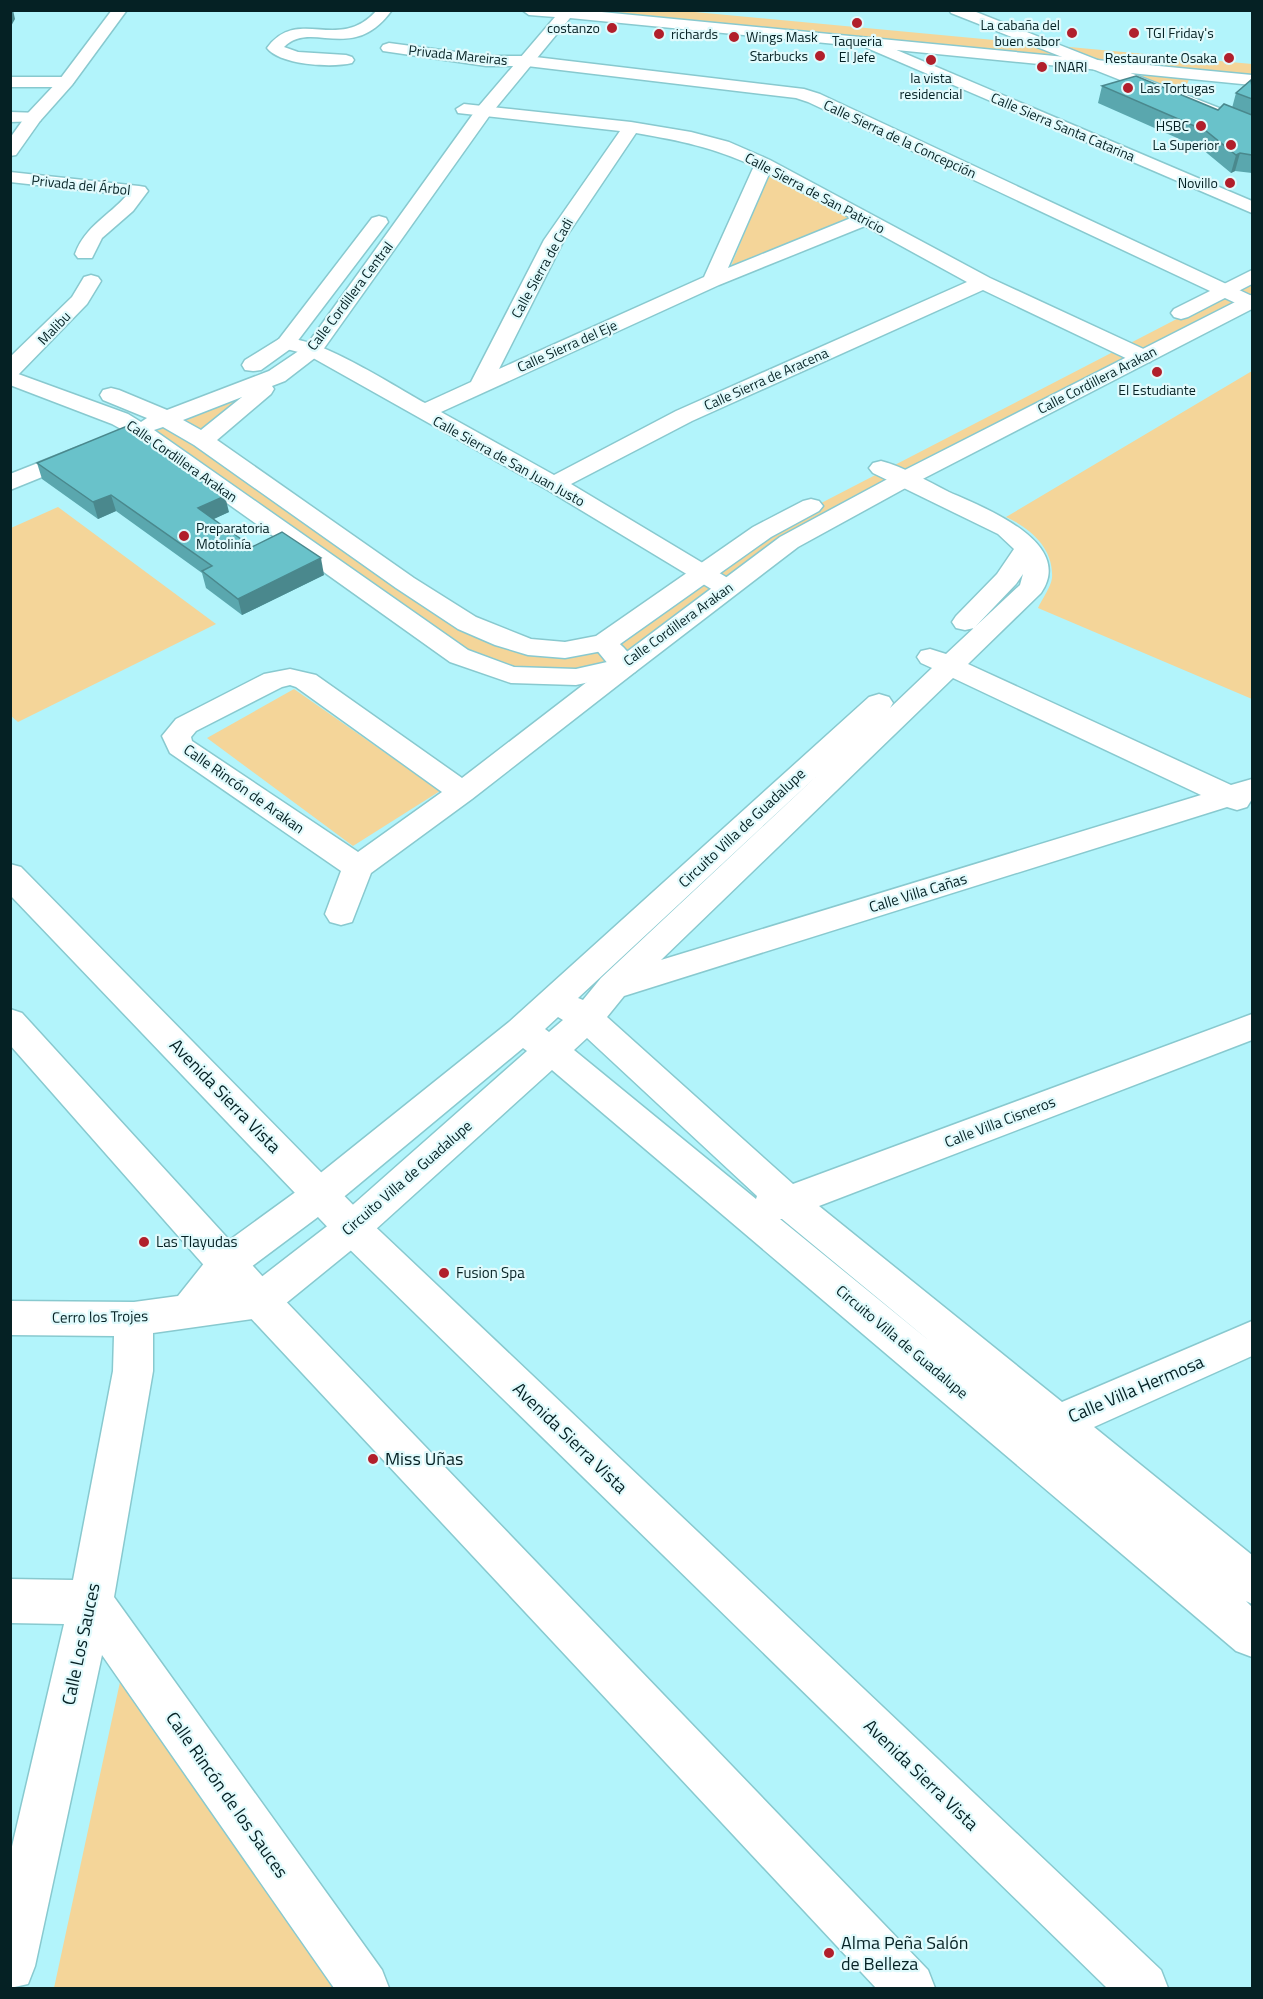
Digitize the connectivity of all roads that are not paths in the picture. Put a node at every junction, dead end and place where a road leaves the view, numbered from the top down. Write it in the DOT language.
graph roads {
  1 [pos="120,10"];
  2 [pos="385,10"];
  3 [pos="956,10"];
  4 [pos="986,10"];
  5 [pos="539,11"];
  6 [pos="567,12"];
  7 [pos="528,19"];
  8 [pos="971,34"];
  9 [pos="1026,39"];
  10 [pos="1064,42"];
  11 [pos="514,44"];
  12 [pos="1086,44"];
  13 [pos="873,45"];
  14 [pos="389,48"];
  15 [pos="1153,53"];
  16 [pos="346,60"];
  17 [pos="502,60"];
  18 [pos="527,61"];
  19 [pos="56,64"];
  20 [pos="1098,65"];
  21 [pos="1127,68"];
  22 [pos="1155,71"];
  23 [pos="1252,80"];
  24 [pos="42,81"];
  25 [pos="10,82"];
  26 [pos="66,82"];
  27 [pos="464,109"];
  28 [pos="484,111"];
  29 [pos="11,117"];
  30 [pos="34,117"];
  31 [pos="631,127"];
  32 [pos="1252,127"];
  33 [pos="10,151"];
  34 [pos="765,164"];
  35 [pos="444,170"];
  36 [pos="10,177"];
  37 [pos="392,205"];
  38 [pos="1252,208"];
  39 [pos="866,219"];
  40 [pos="86,254"];
  41 [pos="1252,276"];
  42 [pos="91,281"];
  43 [pos="712,281"];
  44 [pos="983,282"];
  45 [pos="1223,290"];
  46 [pos="1251,302"];
  47 [pos="286,343"];
  48 [pos="1119,348"];
  49 [pos="313,350"];
  50 [pos="1142,357"];
  51 [pos="13,367"];
  52 [pos="277,376"];
  53 [pos="481,384"];
  54 [pos="423,412"];
  55 [pos="121,427"];
  56 [pos="202,440"];
  57 [pos="10,464"];
  58 [pos="881,468"];
  59 [pos="903,480"];
  60 [pos="10,483"];
  61 [pos="554,484"];
  62 [pos="703,574"];
  63 [pos="728,588"];
  64 [pos="604,643"];
  65 [pos="946,655"];
  66 [pos="626,666"];
  67 [pos="462,792"];
  68 [pos="1247,795"];
  69 [pos="358,867"];
  70 [pos="10,875"];
  71 [pos="342,914"];
  72 [pos="600,979"];
  73 [pos="571,1009"];
  74 [pos="10,1022"];
  75 [pos="1252,1027"];
  76 [pos="536,1040"];
  77 [pos="321,1194"];
  78 [pos="788,1202"];
  79 [pos="746,1212"];
  80 [pos="352,1228"];
  81 [pos="226,1264"];
  82 [pos="260,1301"];
  83 [pos="189,1311"];
  84 [pos="10,1318"];
  85 [pos="134,1319"];
  86 [pos="1252,1338"];
  87 [pos="1058,1422"];
  88 [pos="1021,1441"];
  89 [pos="1252,1582"];
  90 [pos="10,1601"];
  91 [pos="91,1602"];
  92 [pos="1252,1635"];
  93 [pos="10,1966"];
  94 [pos="364,1989"];
  95 [pos="910,1989"];
  96 [pos="1143,1989"];
  1 -- 26 [label="street"];
  2 -- 16 [label="street"];
  3 -- 9 [label="street"];
  4 -- 10 [label="street"];
  5 -- 6 [label="street"];
  5 -- 7 [label="street"];
  6 -- 13 [label="street"];
  6 -- 18 [label="street, Calle Cordillera Central"];
  8 -- 9 [label="street"];
  9 -- 10 [label="street"];
  9 -- 20 [label="street"];
  10 -- 12 [label="street"];
  10 -- 21 [label="street"];
  11 -- 17 [label="street"];
  13 -- 20 [label="street"];
  13 -- 38 [label="street, Calle Sierra Santa Catarina"];
  14 -- 17 [label="street, Privada Mareiras"];
  15 -- 22 [label="street"];
  17 -- 18 [label="street, Privada Mareiras"];
  17 -- 27 [label="street"];
  18 -- 28 [label="street, Calle Cordillera Central"];
  18 -- 45 [label="street, Calle Sierra de la Concepción"];
  19 -- 24 [label="street"];
  20 -- 21 [label="street"];
  20 -- 32 [label="street"];
  21 -- 22 [label="street"];
  22 -- 23 [label="street"];
  24 -- 25 [label="street"];
  24 -- 26 [label="street"];
  24 -- 29 [label="street"];
  26 -- 30 [label="street"];
  27 -- 28 [label="street, Calle Sierra de San Patricio"];
  27 -- 35 [label="street"];
  28 -- 31 [label="street, Calle Sierra de San Patricio"];
  28 -- 35 [label="street, Calle Cordillera Central"];
  29 -- 30 [label="street"];
  30 -- 33 [label="street"];
  31 -- 34 [label="street, Calle Sierra de San Patricio"];
  31 -- 53 [label="street, Calle Sierra de Cadi"];
  34 -- 39 [label="street, Calle Sierra de San Patricio"];
  34 -- 43 [label="street"];
  35 -- 49 [label="street, Calle Cordillera Central"];
  36 -- 40 [label="street, Privada del Árbol"];
  37 -- 47 [label="street, Calle Cordillera Central"];
  39 -- 43 [label="street, Calle Sierra del Eje"];
  39 -- 44 [label="street, Calle Sierra de San Patricio"];
  41 -- 45 [label="street, Calle Cordillera Arakan"];
  42 -- 51 [label="street, Malibu"];
  43 -- 53 [label="street, Calle Sierra del Eje"];
  44 -- 48 [label="street, Calle Sierra de San Patricio"];
  44 -- 61 [label="street, Calle Sierra de Aracena"];
  45 -- 46 [label="street, Calle Sierra de la Concepción"];
  45 -- 48 [label="street, Calle Cordillera Arakan"];
  46 -- 50 [label="street, Calle Cordillera Arakan"];
  47 -- 49 [label="street, Calle Sierra de San Juan Justo"];
  47 -- 55 [label="street, Calle Cordillera Central"];
  48 -- 50 [label="street, Calle Sierra de San Patricio"];
  48 -- 58 [label="street, Calle Cordillera Arakan"];
  49 -- 52 [label="street, Calle Cordillera Central"];
  49 -- 54 [label="street, Calle Sierra de San Juan Justo"];
  50 -- 59 [label="street, Calle Cordillera Arakan"];
  51 -- 55 [label="street, Calle Cordillera Arakan"];
  52 -- 55 [label="street, Calle Cordillera Central"];
  52 -- 56 [label="street"];
  53 -- 54 [label="street, Calle Sierra del Eje"];
  54 -- 61 [label="street, Calle Sierra de San Juan Justo"];
  55 -- 56 [label="street, Calle Cordillera Arakan"];
  55 -- 57 [label="street, Calle Cordillera Central"];
  55 -- 60 [label="street, Calle Cordillera Central"];
  55 -- 66 [label="street, Calle Cordillera Arakan"];
  56 -- 64 [label="street, Calle Cordillera Arakan"];
  58 -- 59 [label="street"];
  58 -- 62 [label="street, Calle Cordillera Arakan"];
  59 -- 63 [label="street, Calle Cordillera Arakan"];
  59 -- 65 [label="street, Circuito Villa de Guadalupe"];
  61 -- 62 [label="street, Calle Sierra de San Juan Justo"];
  62 -- 63 [label="street, Calle Sierra de San Juan Justo"];
  62 -- 64 [label="street, Calle Cordillera Arakan"];
  63 -- 66 [label="street, Calle Cordillera Arakan"];
  64 -- 66 [label="street"];
  65 -- 68 [label="street"];
  65 -- 72 [label="street, Circuito Villa de Guadalupe"];
  66 -- 67 [label="street"];
  67 -- 69 [label="street"];
  67 -- 69 [label="street, Calle Rincón de Arakan"];
  68 -- 72 [label="street, Calle Villa Cañas"];
  69 -- 71 [label="street"];
  70 -- 77 [label="street, Avenida Sierra Vista"];
  72 -- 73 [label="street, Circuito Villa de Guadalupe"];
  73 -- 76 [label="street, Circuito Villa de Guadalupe"];
  73 -- 78 [label="street"];
  74 -- 81 [label="street"];
  75 -- 78 [label="street, Calle Villa Cisneros"];
  76 -- 77 [label="street, Circuito Villa de Guadalupe"];
  76 -- 79 [label="street, Circuito Villa de Guadalupe"];
  76 -- 80 [label="street, Circuito Villa de Guadalupe"];
  77 -- 80 [label="street, Avenida Sierra Vista"];
  77 -- 81 [label="street, Circuito Villa de Guadalupe"];
  78 -- 79 [label="street, Calle Villa Cisneros"];
  78 -- 87 [label="street"];
  79 -- 88 [label="street, Circuito Villa de Guadalupe"];
  80 -- 82 [label="street, Circuito Villa de Guadalupe"];
  80 -- 96 [label="street, Avenida Sierra Vista"];
  81 -- 82 [label="street"];
  81 -- 83 [label="street"];
  82 -- 83 [label="street, Cerro los Trojes"];
  82 -- 95 [label="street"];
  83 -- 85 [label="street, Cerro los Trojes"];
  84 -- 85 [label="street, Cerro los Trojes"];
  85 -- 91 [label="street, Calle Los Sauces"];
  86 -- 87 [label="street, Calle Villa Hermosa"];
  87 -- 88 [label="street, Calle Villa Hermosa"];
  87 -- 89 [label="street"];
  88 -- 92 [label="street, Circuito Villa de Guadalupe"];
  90 -- 91 [label="street"];
  91 -- 93 [label="street, Calle Los Sauces"];
  91 -- 94 [label="street, Calle Rincón de los Sauces"];
}
